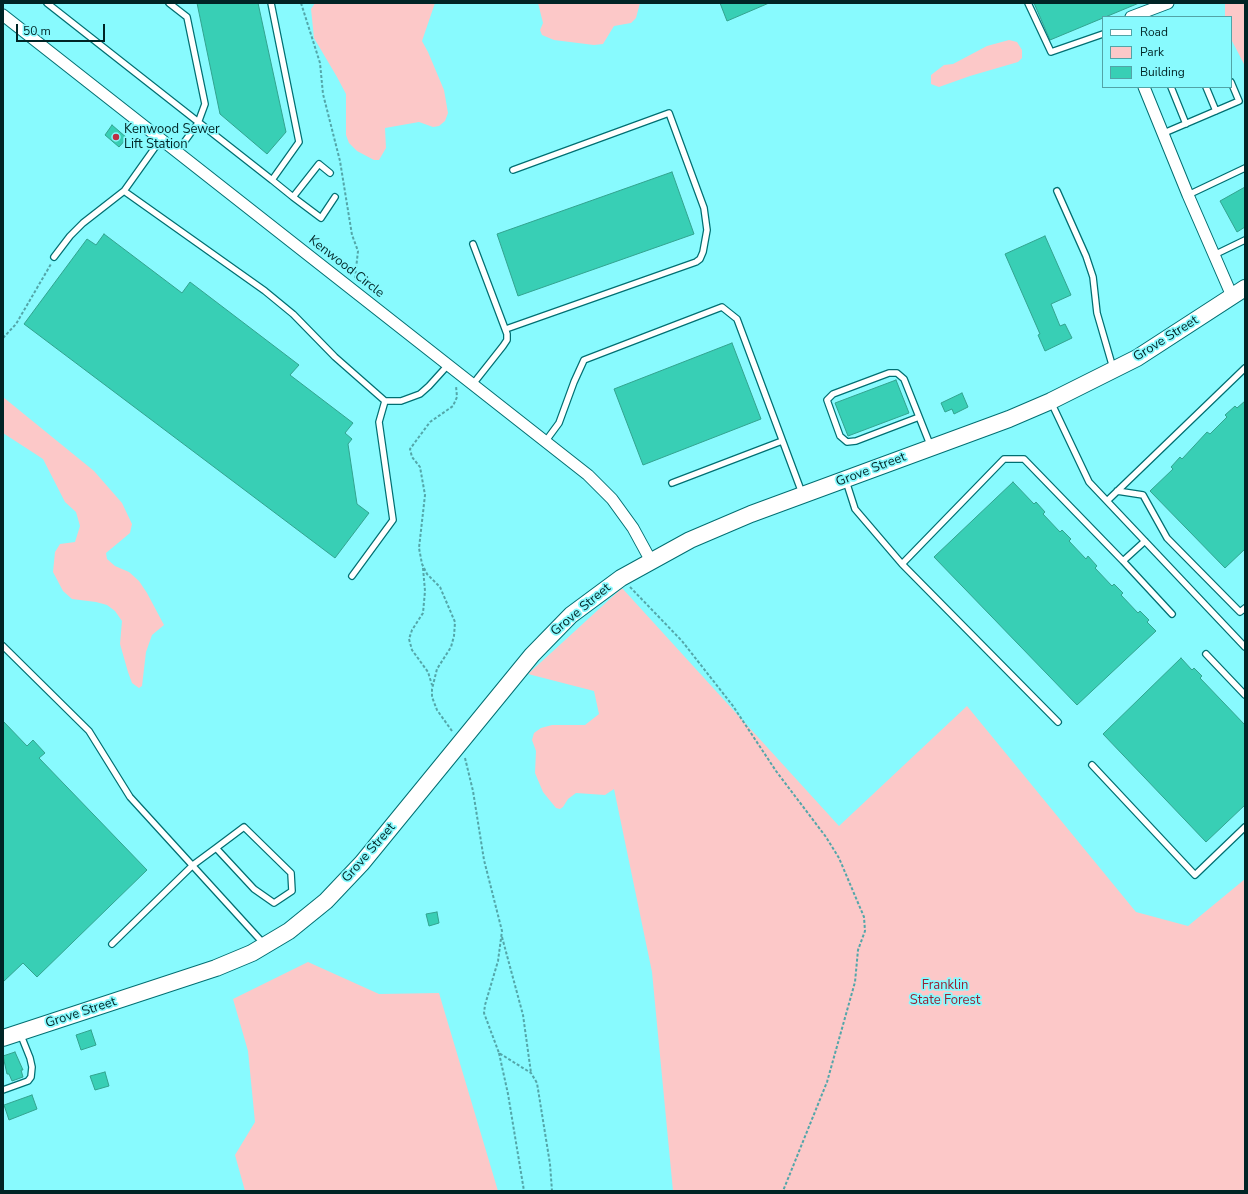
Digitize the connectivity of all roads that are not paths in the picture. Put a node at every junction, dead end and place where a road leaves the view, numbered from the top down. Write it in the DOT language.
graph roads {
  1 [pos="46,3"];
  2 [pos="169,3"];
  3 [pos="271,3"];
  4 [pos="1028,3"];
  5 [pos="1167,3"];
  6 [pos="3,15"];
  7 [pos="1134,16"];
  8 [pos="1102,34"];
  9 [pos="1232,84"];
  10 [pos="1144,88"];
  11 [pos="1171,88"];
  12 [pos="1206,88"];
  13 [pos="1216,111"];
  14 [pos="198,123"];
  15 [pos="1186,124"];
  16 [pos="1164,133"];
  17 [pos="161,139"];
  18 [pos="177,152"];
  19 [pos="1245,168"];
  20 [pos="513,170"];
  21 [pos="330,173"];
  22 [pos="272,180"];
  23 [pos="124,191"];
  24 [pos="1057,191"];
  25 [pos="1188,196"];
  26 [pos="293,197"];
  27 [pos="335,197"];
  28 [pos="1245,240"];
  29 [pos="472,244"];
  30 [pos="1214,255"];
  31 [pos="54,258"];
  32 [pos="1239,292"];
  33 [pos="506,329"];
  34 [pos="450,367"];
  35 [pos="1245,368"];
  36 [pos="1114,370"];
  37 [pos="472,384"];
  38 [pos="385,401"];
  39 [pos="1051,401"];
  40 [pos="919,418"];
  41 [pos="782,441"];
  42 [pos="545,442"];
  43 [pos="931,447"];
  44 [pos="846,479"];
  45 [pos="672,483"];
  46 [pos="1117,491"];
  47 [pos="803,496"];
  48 [pos="1107,501"];
  49 [pos="1144,541"];
  50 [pos="651,561"];
  51 [pos="1122,561"];
  52 [pos="902,564"];
  53 [pos="352,576"];
  54 [pos="1245,608"];
  55 [pos="1172,614"];
  56 [pos="3,646"];
  57 [pos="1245,647"];
  58 [pos="1206,654"];
  59 [pos="1245,696"];
  60 [pos="1058,722"];
  61 [pos="1092,765"];
  62 [pos="1245,827"];
  63 [pos="216,848"];
  64 [pos="193,865"];
  65 [pos="112,944"];
  66 [pos="265,945"];
  67 [pos="20,1033"];
  68 [pos="3,1038"];
  69 [pos="3,1090"];
  1 -- 14 [label="lane"];
  2 -- 14 [label="lane"];
  3 -- 22 [label="lane"];
  4 -- 8 [label="lane"];
  5 -- 7 [label="street"];
  6 -- 17 [label="street, Kenwood Circle"];
  9 -- 13 [label="lane"];
  10 -- 16 [label="street"];
  11 -- 15 [label="lane"];
  12 -- 13 [label="lane"];
  13 -- 15 [label="lane"];
  14 -- 18 [label="lane"];
  14 -- 22 [label="lane"];
  15 -- 16 [label="lane"];
  16 -- 25 [label="street"];
  17 -- 18 [label="street, Kenwood Circle"];
  17 -- 23 [label="lane"];
  18 -- 34 [label="street, Kenwood Circle"];
  19 -- 25 [label="lane"];
  20 -- 33 [label="lane"];
  21 -- 26 [label="lane"];
  22 -- 26 [label="lane"];
  23 -- 31 [label="lane"];
  23 -- 38 [label="lane"];
  24 -- 36 [label="lane"];
  25 -- 30 [label="street"];
  26 -- 27 [label="lane"];
  28 -- 30 [label="lane"];
  29 -- 33 [label="lane"];
  30 -- 32 [label="street"];
  32 -- 36 [label="main road, Grove Street"];
  33 -- 37 [label="lane"];
  34 -- 37 [label="street, Kenwood Circle"];
  34 -- 38 [label="lane"];
  35 -- 46 [label="lane"];
  36 -- 39 [label="main road, Grove Street"];
  37 -- 42 [label="street, Kenwood Circle"];
  38 -- 53 [label="lane"];
  39 -- 43 [label="main road, Grove Street"];
  39 -- 48 [label="lane"];
  40 -- 40 [label="lane"];
  40 -- 43 [label="lane"];
  41 -- 42 [label="lane"];
  41 -- 45 [label="lane"];
  41 -- 47 [label="lane"];
  42 -- 50 [label="street, Kenwood Circle"];
  43 -- 44 [label="main road, Grove Street"];
  44 -- 47 [label="main road, Grove Street"];
  44 -- 52 [label="lane"];
  46 -- 48 [label="lane"];
  46 -- 54 [label="lane"];
  47 -- 50 [label="main road, Grove Street"];
  48 -- 49 [label="lane"];
  49 -- 51 [label="lane"];
  49 -- 57 [label="lane"];
  50 -- 66 [label="main road, Grove Street"];
  51 -- 52 [label="lane"];
  51 -- 55 [label="lane"];
  52 -- 60 [label="lane"];
  56 -- 64 [label="lane"];
  58 -- 59 [label="lane"];
  61 -- 62 [label="lane"];
  63 -- 63 [label="lane"];
  63 -- 64 [label="lane"];
  64 -- 65 [label="lane"];
  64 -- 66 [label="lane"];
  66 -- 67 [label="main road, Grove Street"];
  67 -- 68 [label="main road, Grove Street"];
  67 -- 69 [label="lane"];
}
